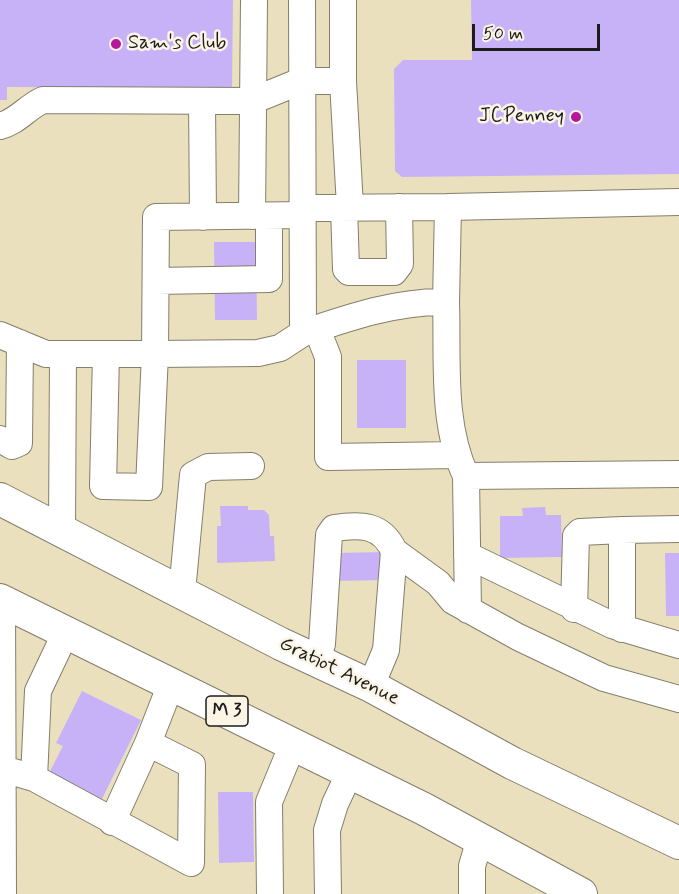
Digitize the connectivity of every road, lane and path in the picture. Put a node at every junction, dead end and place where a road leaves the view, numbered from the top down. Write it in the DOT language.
graph roads {
  1 [pos="254,0"];
  2 [pos="302,0"];
  3 [pos="343,0"];
  4 [pos="301,81"];
  5 [pos="343,81"];
  6 [pos="202,101"];
  7 [pos="252,101"];
  8 [pos="0,126"];
  9 [pos="679,202"];
  10 [pos="347,207"];
  11 [pos="399,207"];
  12 [pos="448,207"];
  13 [pos="301,212"];
  14 [pos="260,216"];
  15 [pos="203,217"];
  16 [pos="156,281"];
  17 [pos="446,302"];
  18 [pos="310,331"];
  19 [pos="10,339"];
  20 [pos="63,354"];
  21 [pos="106,354"];
  22 [pos="155,354"];
  23 [pos="0,439"];
  24 [pos="461,465"];
  25 [pos="251,466"];
  26 [pos="679,474"];
  27 [pos="6,505"];
  28 [pos="62,529"];
  29 [pos="679,529"];
  30 [pos="622,530"];
  31 [pos="394,551"];
  32 [pos="467,555"];
  33 [pos="182,592"];
  34 [pos="1,600"];
  35 [pos="574,609"];
  36 [pos="468,610"];
  37 [pos="622,629"];
  38 [pos="66,632"];
  39 [pos="679,645"];
  40 [pos="317,662"];
  41 [pos="1,667"];
  42 [pos="171,684"];
  43 [pos="372,686"];
  44 [pos="679,699"];
  45 [pos="148,743"];
  46 [pos="293,744"];
  47 [pos="2,754"];
  48 [pos="350,772"];
  49 [pos="34,778"];
  50 [pos="112,822"];
  51 [pos="480,839"];
  52 [pos="679,843"];
  53 [pos="537,883"];
  54 [pos="3,894"];
  55 [pos="270,894"];
  56 [pos="328,894"];
  57 [pos="472,894"];
  58 [pos="581,894"];
  1 -- 7 [label="street"];
  2 -- 4 [label="street"];
  3 -- 5 [label="street"];
  4 -- 5 [label="street"];
  4 -- 7 [label="street"];
  4 -- 13 [label="street"];
  5 -- 10 [label="street"];
  6 -- 7 [label="street"];
  6 -- 8 [label="street"];
  6 -- 15 [label="street"];
  7 -- 14 [label="street"];
  9 -- 12 [label="street"];
  10 -- 11 [label="street"];
  10 -- 11 [label="street"];
  10 -- 13 [label="street"];
  11 -- 12 [label="street"];
  12 -- 17 [label="street"];
  13 -- 14 [label="street"];
  13 -- 18 [label="street"];
  14 -- 15 [label="street"];
  14 -- 16 [label="street"];
  15 -- 16 [label="street"];
  16 -- 22 [label="street"];
  17 -- 18 [label="street"];
  17 -- 24 [label="street"];
  18 -- 22 [label="street"];
  18 -- 24 [label="street"];
  19 -- 20 [label="street"];
  19 -- 23 [label="street"];
  20 -- 21 [label="street"];
  20 -- 28 [label="street"];
  21 -- 22 [label="street"];
  21 -- 22 [label="street"];
  24 -- 26 [label="street"];
  24 -- 32 [label="street"];
  25 -- 33 [label="street"];
  27 -- 28 [label="main road, Gratiot Avenue"];
  28 -- 33 [label="main road, Gratiot Avenue"];
  29 -- 30 [label="street"];
  30 -- 35 [label="street"];
  30 -- 37 [label="street"];
  31 -- 36 [label="street"];
  31 -- 40 [label="street"];
  31 -- 43 [label="street"];
  32 -- 35 [label="street"];
  32 -- 36 [label="street"];
  33 -- 40 [label="main road, Gratiot Avenue"];
  34 -- 38 [label="main road, M 3"];
  34 -- 41 [label="street"];
  35 -- 37 [label="street"];
  36 -- 44 [label="street"];
  37 -- 39 [label="street"];
  38 -- 42 [label="main road, M 3"];
  38 -- 49 [label="street"];
  40 -- 43 [label="main road, Gratiot Avenue"];
  41 -- 47 [label="street"];
  42 -- 45 [label="street"];
  42 -- 46 [label="main road, M 3"];
  43 -- 52 [label="main road, Gratiot Avenue"];
  45 -- 50 [label="street"];
  45 -- 50 [label="street"];
  46 -- 48 [label="main road, M 3"];
  46 -- 55 [label="street"];
  47 -- 49 [label="street"];
  47 -- 54 [label="street"];
  48 -- 51 [label="main road, M 3"];
  48 -- 56 [label="street"];
  49 -- 50 [label="street"];
  51 -- 53 [label="main road, M 3"];
  51 -- 57 [label="street"];
  53 -- 58 [label="main road, M 3"];
}
